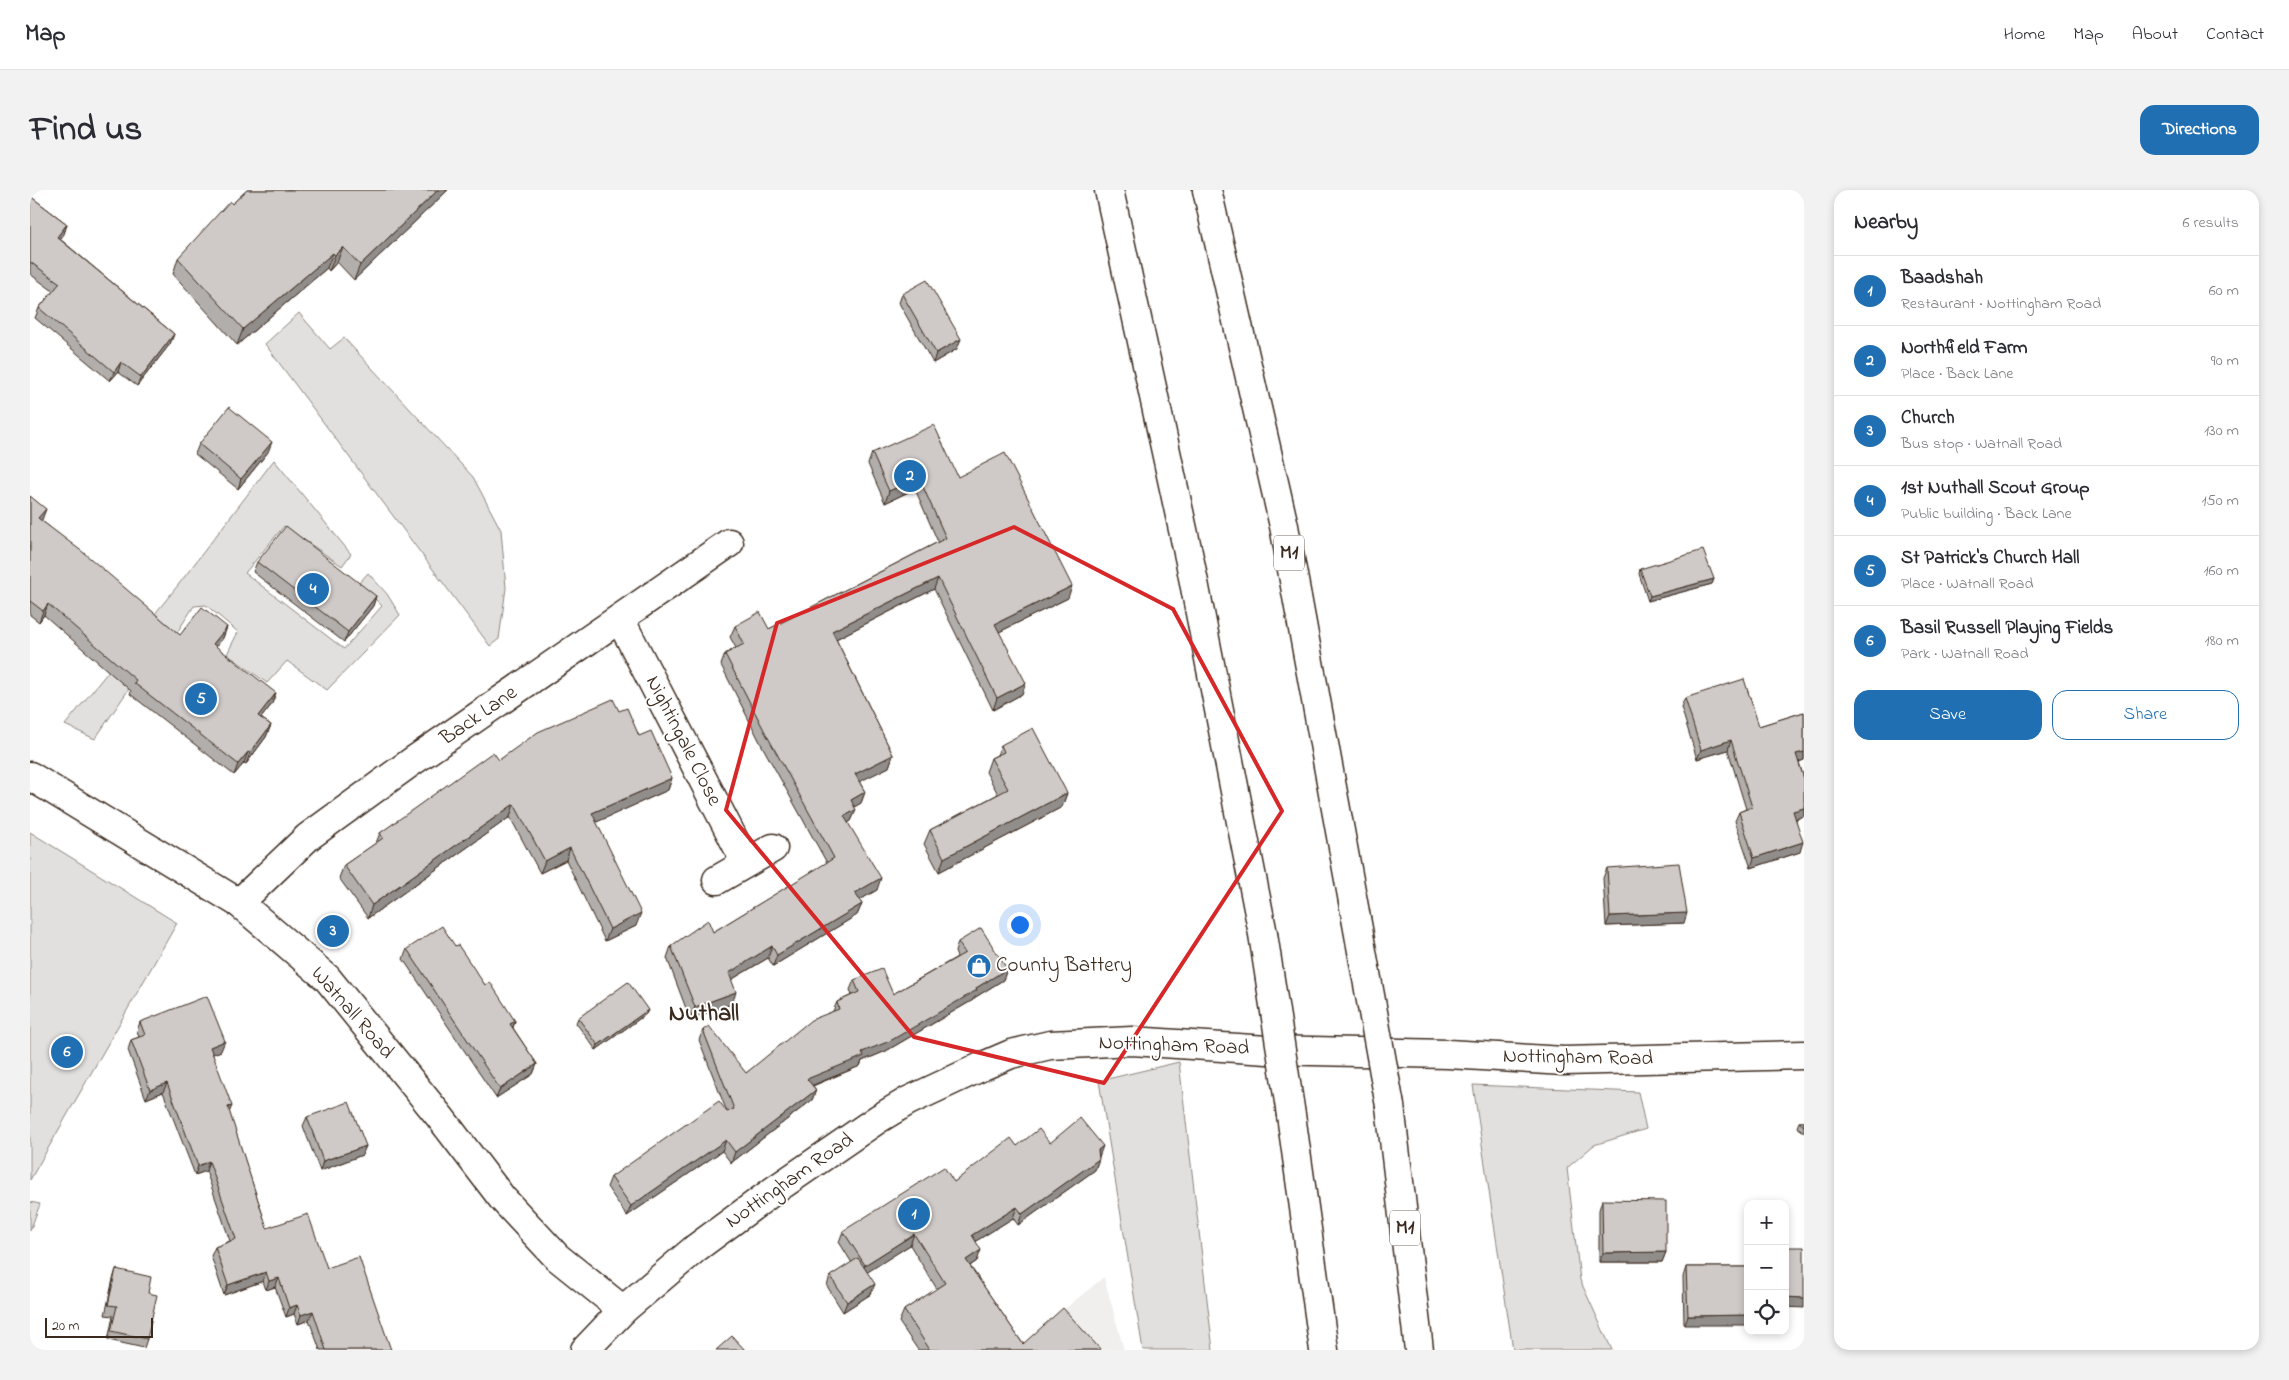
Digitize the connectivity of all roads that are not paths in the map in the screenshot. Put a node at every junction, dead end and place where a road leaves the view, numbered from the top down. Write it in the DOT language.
graph roads {
  1 [pos="1109,190"];
  2 [pos="1207,190"];
  3 [pos="729,543"];
  4 [pos="620,619"];
  5 [pos="30,776"];
  6 [pos="773,848"];
  7 [pos="746,863"];
  8 [pos="718,880"];
  9 [pos="239,903"];
  10 [pos="1804,1055"];
  11 [pos="623,1310"];
  12 [pos="585,1350"];
  13 [pos="1324,1350"];
  14 [pos="1419,1350"];
  1 -- 13 [label="main road, bridge"];
  2 -- 14 [label="main road, M1, bridge"];
  3 -- 4 [label="main road, Back Lane"];
  4 -- 7 [label="main road, Nightingale Close"];
  4 -- 9 [label="main road, Back Lane"];
  5 -- 9 [label="main road, Watnall Road"];
  6 -- 7 [label="main road"];
  7 -- 8 [label="main road"];
  9 -- 11 [label="main road, Watnall Road"];
  10 -- 11 [label="main road, Nottingham Road"];
  11 -- 12 [label="main road, Nottingham Road"];
}
